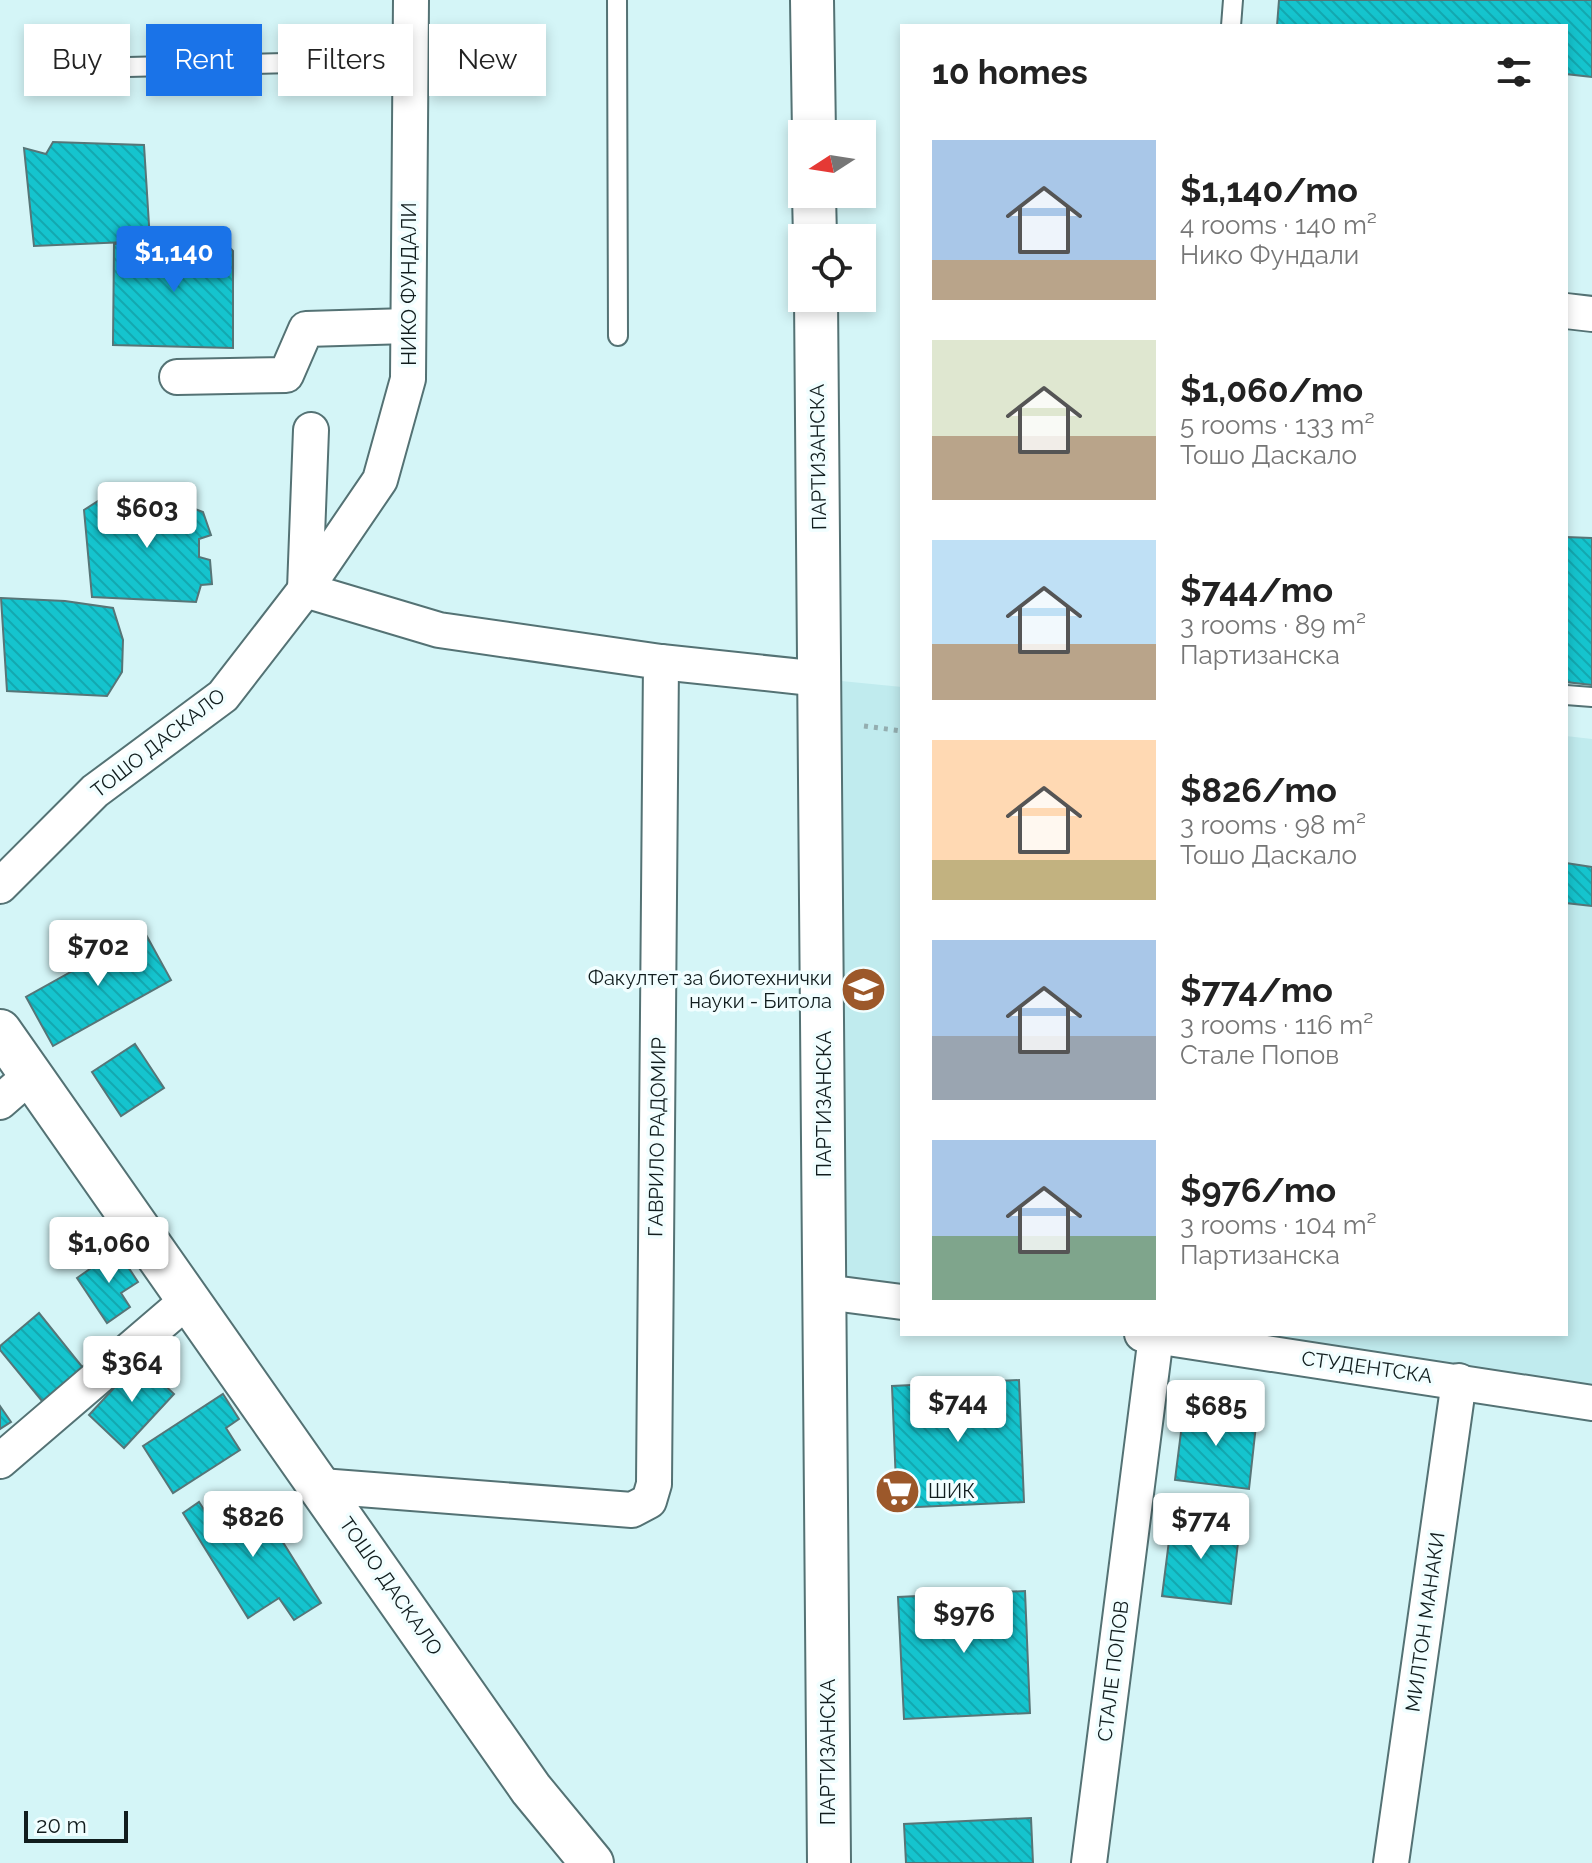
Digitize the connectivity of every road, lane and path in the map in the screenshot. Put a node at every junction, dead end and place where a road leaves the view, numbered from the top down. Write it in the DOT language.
graph roads {
  1 [pos="411,0"];
  2 [pos="617,0"];
  3 [pos="812,0"];
  4 [pos="1233,0"];
  5 [pos="411,24"];
  6 [pos="1231,24"];
  7 [pos="278,63"];
  8 [pos="130,67"];
  9 [pos="410,96"];
  10 [pos="814,120"];
  11 [pos="1568,311"];
  12 [pos="816,312"];
  13 [pos="1592,314"];
  14 [pos="408,326"];
  15 [pos="618,336"];
  16 [pos="177,377"];
  17 [pos="311,430"];
  18 [pos="305,590"];
  19 [pos="661,662"];
  20 [pos="821,679"];
  21 [pos="1568,695"];
  22 [pos="1592,697"];
  23 [pos="864,726"];
  24 [pos="900,731"];
  25 [pos="0,886"];
  26 [pos="0,1031"];
  27 [pos="31,1075"];
  28 [pos="0,1102"];
  29 [pos="825,1292"];
  30 [pos="189,1299"];
  31 [pos="900,1302"];
  32 [pos="1149,1336"];
  33 [pos="1156,1336"];
  34 [pos="1459,1381"];
  35 [pos="1592,1403"];
  36 [pos="0,1461"];
  37 [pos="321,1486"];
  38 [pos="592,1863"];
  39 [pos="829,1863"];
  40 [pos="1089,1863"];
  41 [pos="1391,1863"];
  1 -- 5 [label="street, НИКО ФУНДАЛИ"];
  2 -- 15 [label="lane"];
  3 -- 10 [label="street"];
  4 -- 6 [label="lane"];
  7 -- 8 [label="lane"];
  9 -- 14 [label="street, НИКО ФУНДАЛИ"];
  11 -- 13 [label="street"];
  12 -- 20 [label="street, ПАРТИЗАНСКА"];
  14 -- 16 [label="street"];
  14 -- 18 [label="street, НИКО ФУНДАЛИ"];
  17 -- 18 [label="street"];
  18 -- 19 [label="street"];
  18 -- 25 [label="street, ТОШО ДАСКАЛО"];
  19 -- 20 [label="street"];
  19 -- 37 [label="street, ГАВРИЛО РАДОМИР"];
  20 -- 29 [label="street, ПАРТИЗАНСКА"];
  21 -- 22 [label="lane"];
  23 -- 24 [label="path"];
  26 -- 27 [label="street, ТОШО ДАСКАЛО"];
  27 -- 28 [label="street"];
  27 -- 30 [label="street, ТОШО ДАСКАЛО"];
  29 -- 31 [label="street"];
  29 -- 39 [label="street, ПАРТИЗАНСКА"];
  30 -- 36 [label="street"];
  30 -- 37 [label="street, ТОШО ДАСКАЛО"];
  32 -- 40 [label="street, СТАЛЕ ПОПОВ"];
  33 -- 34 [label="street, СТУДЕНТСКА"];
  34 -- 35 [label="street, СТУДЕНТСКА"];
  34 -- 41 [label="street, МИЛТОН МАНАКИ"];
  37 -- 38 [label="street, ТОШО ДАСКАЛО"];
}
